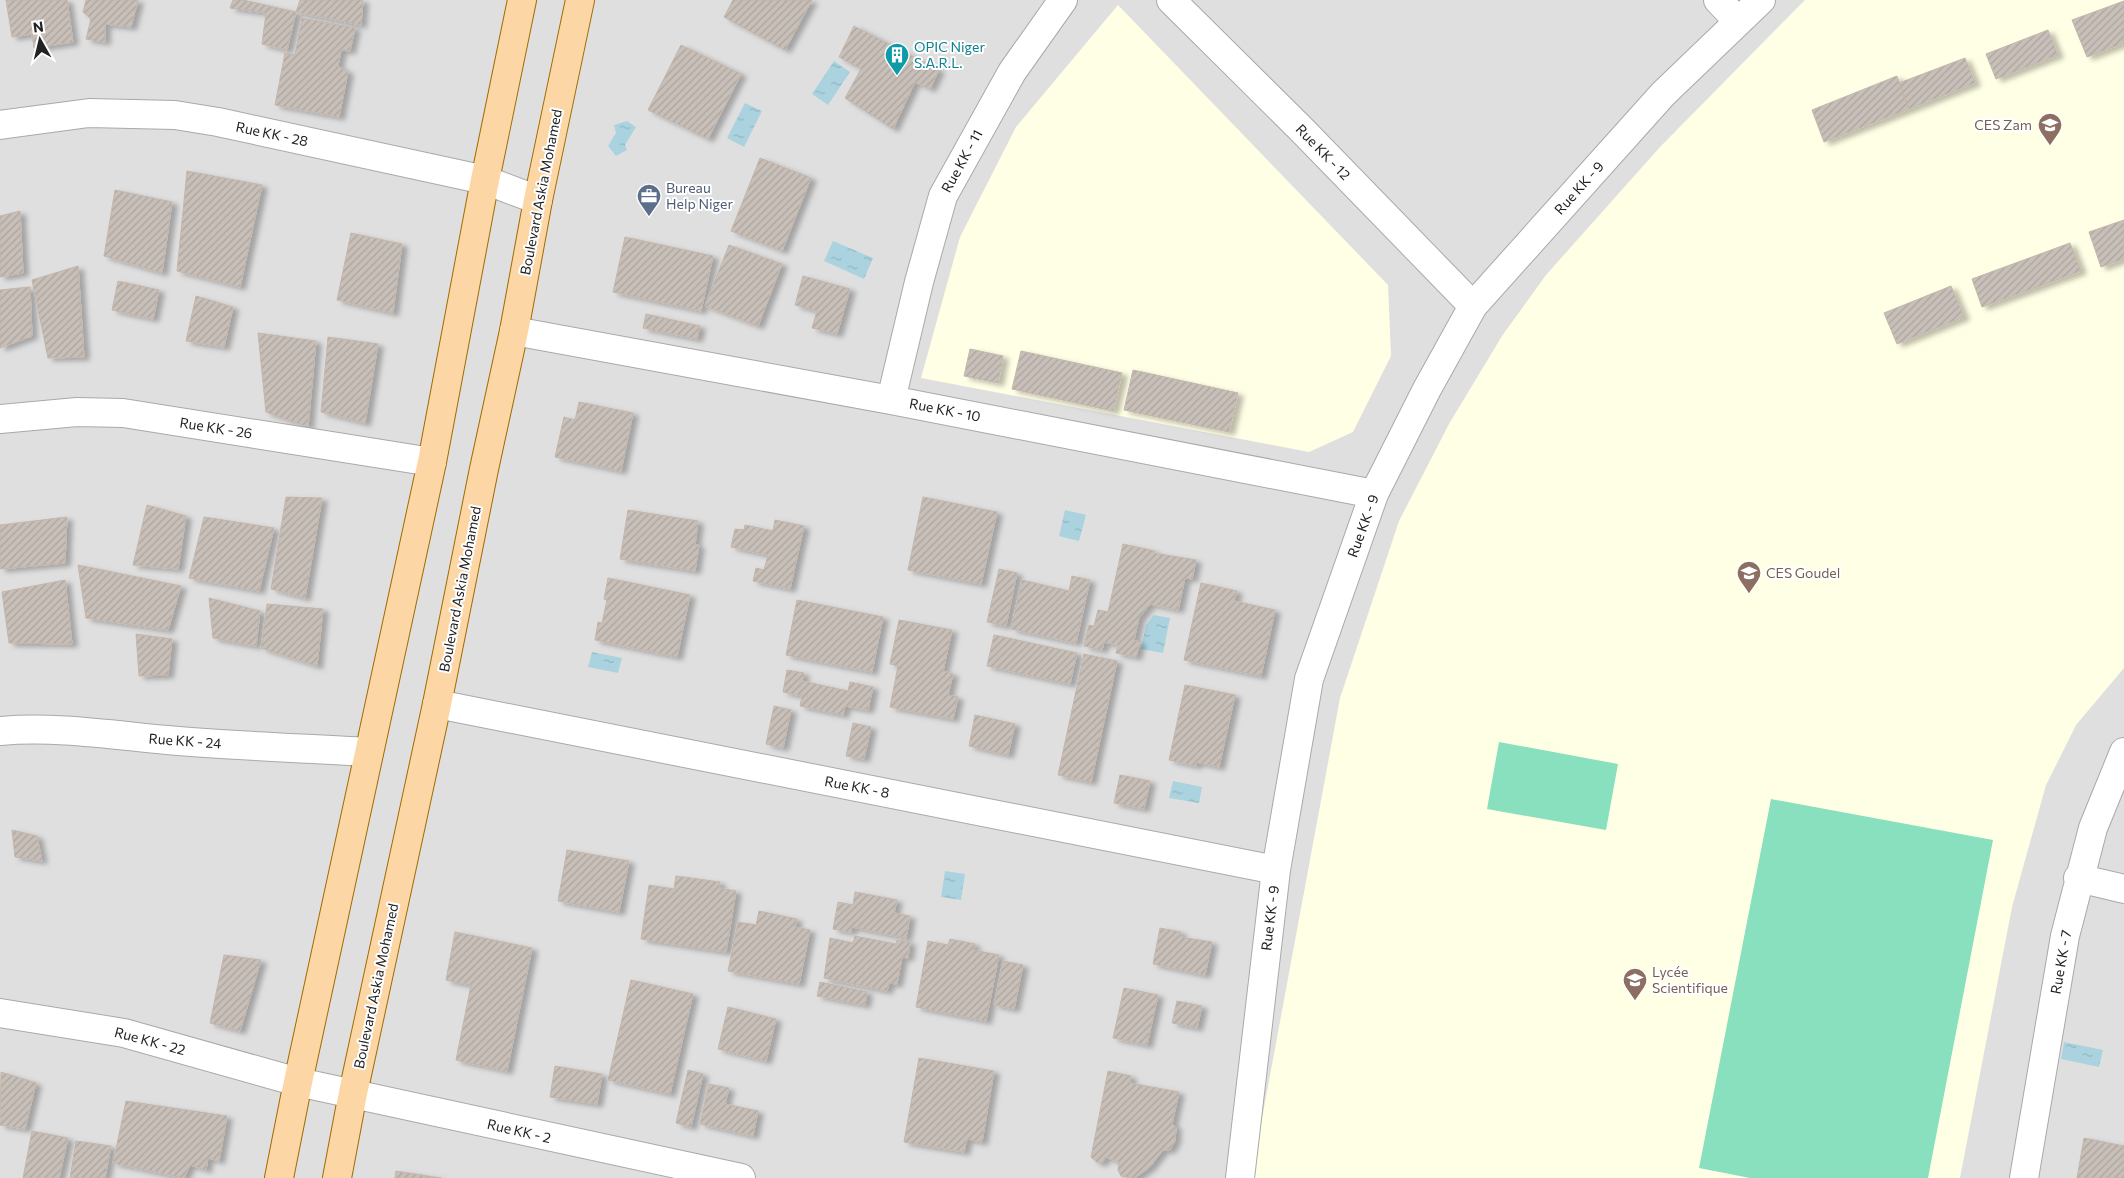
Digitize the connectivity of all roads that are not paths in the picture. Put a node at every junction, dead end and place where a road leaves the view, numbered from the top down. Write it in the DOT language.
graph roads {
  1 [pos="522,0"];
  2 [pos="580,0"];
  3 [pos="1063,0"];
  4 [pos="1171,0"];
  5 [pos="1718,0"];
  6 [pos="1761,0"];
  7 [pos="1738,21"];
  8 [pos="0,125"];
  9 [pos="485,180"];
  10 [pos="538,200"];
  11 [pos="1473,306"];
  12 [pos="514,331"];
  13 [pos="891,400"];
  14 [pos="0,419"];
  15 [pos="432,462"];
  16 [pos="1374,494"];
  17 [pos="437,704"];
  18 [pos="0,731"];
  19 [pos="369,752"];
  20 [pos="2124,752"];
  21 [pos="1276,870"];
  22 [pos="2078,878"];
  23 [pos="2124,889"];
  24 [pos="0,1013"];
  25 [pos="298,1082"];
  26 [pos="353,1093"];
  27 [pos="689,1173"];
  28 [pos="280,1178"];
  29 [pos="337,1178"];
  30 [pos="741,1178"];
  31 [pos="1240,1178"];
  32 [pos="2024,1178"];
  1 -- 9 [label="main road"];
  2 -- 10 [label="main road, Boulevard Askia Mohamed"];
  3 -- 13 [label="street, Rue KK - 11"];
  4 -- 11 [label="street, Rue KK - 12"];
  5 -- 7 [label="street"];
  6 -- 7 [label="street, Rue KK - 9"];
  7 -- 11 [label="street, Rue KK - 9"];
  8 -- 9 [label="street, Rue KK - 28"];
  9 -- 10 [label="street, Rue KK - 28"];
  9 -- 15 [label="main road"];
  10 -- 12 [label="main road, Boulevard Askia Mohamed"];
  11 -- 16 [label="street, Rue KK - 9"];
  12 -- 13 [label="street, Rue KK - 10"];
  12 -- 17 [label="main road, Boulevard Askia Mohamed"];
  13 -- 16 [label="street, Rue KK - 10"];
  14 -- 15 [label="street, Rue KK - 26"];
  15 -- 19 [label="main road"];
  16 -- 21 [label="street, Rue KK - 9"];
  17 -- 21 [label="street, Rue KK - 8"];
  17 -- 26 [label="main road, Boulevard Askia Mohamed"];
  18 -- 19 [label="street, Rue KK - 24"];
  19 -- 25 [label="main road"];
  20 -- 22 [label="street, Rue KK - 7"];
  21 -- 31 [label="street, Rue KK - 9"];
  22 -- 23 [label="street"];
  22 -- 32 [label="street, Rue KK - 7"];
  24 -- 25 [label="street, Rue KK - 22"];
  25 -- 26 [label="street, Rue KK - 2"];
  25 -- 28 [label="main road"];
  26 -- 27 [label="street, Rue KK - 2"];
  26 -- 29 [label="main road, Boulevard Askia Mohamed"];
  27 -- 30 [label="street, Rue KK - 2"];
}
